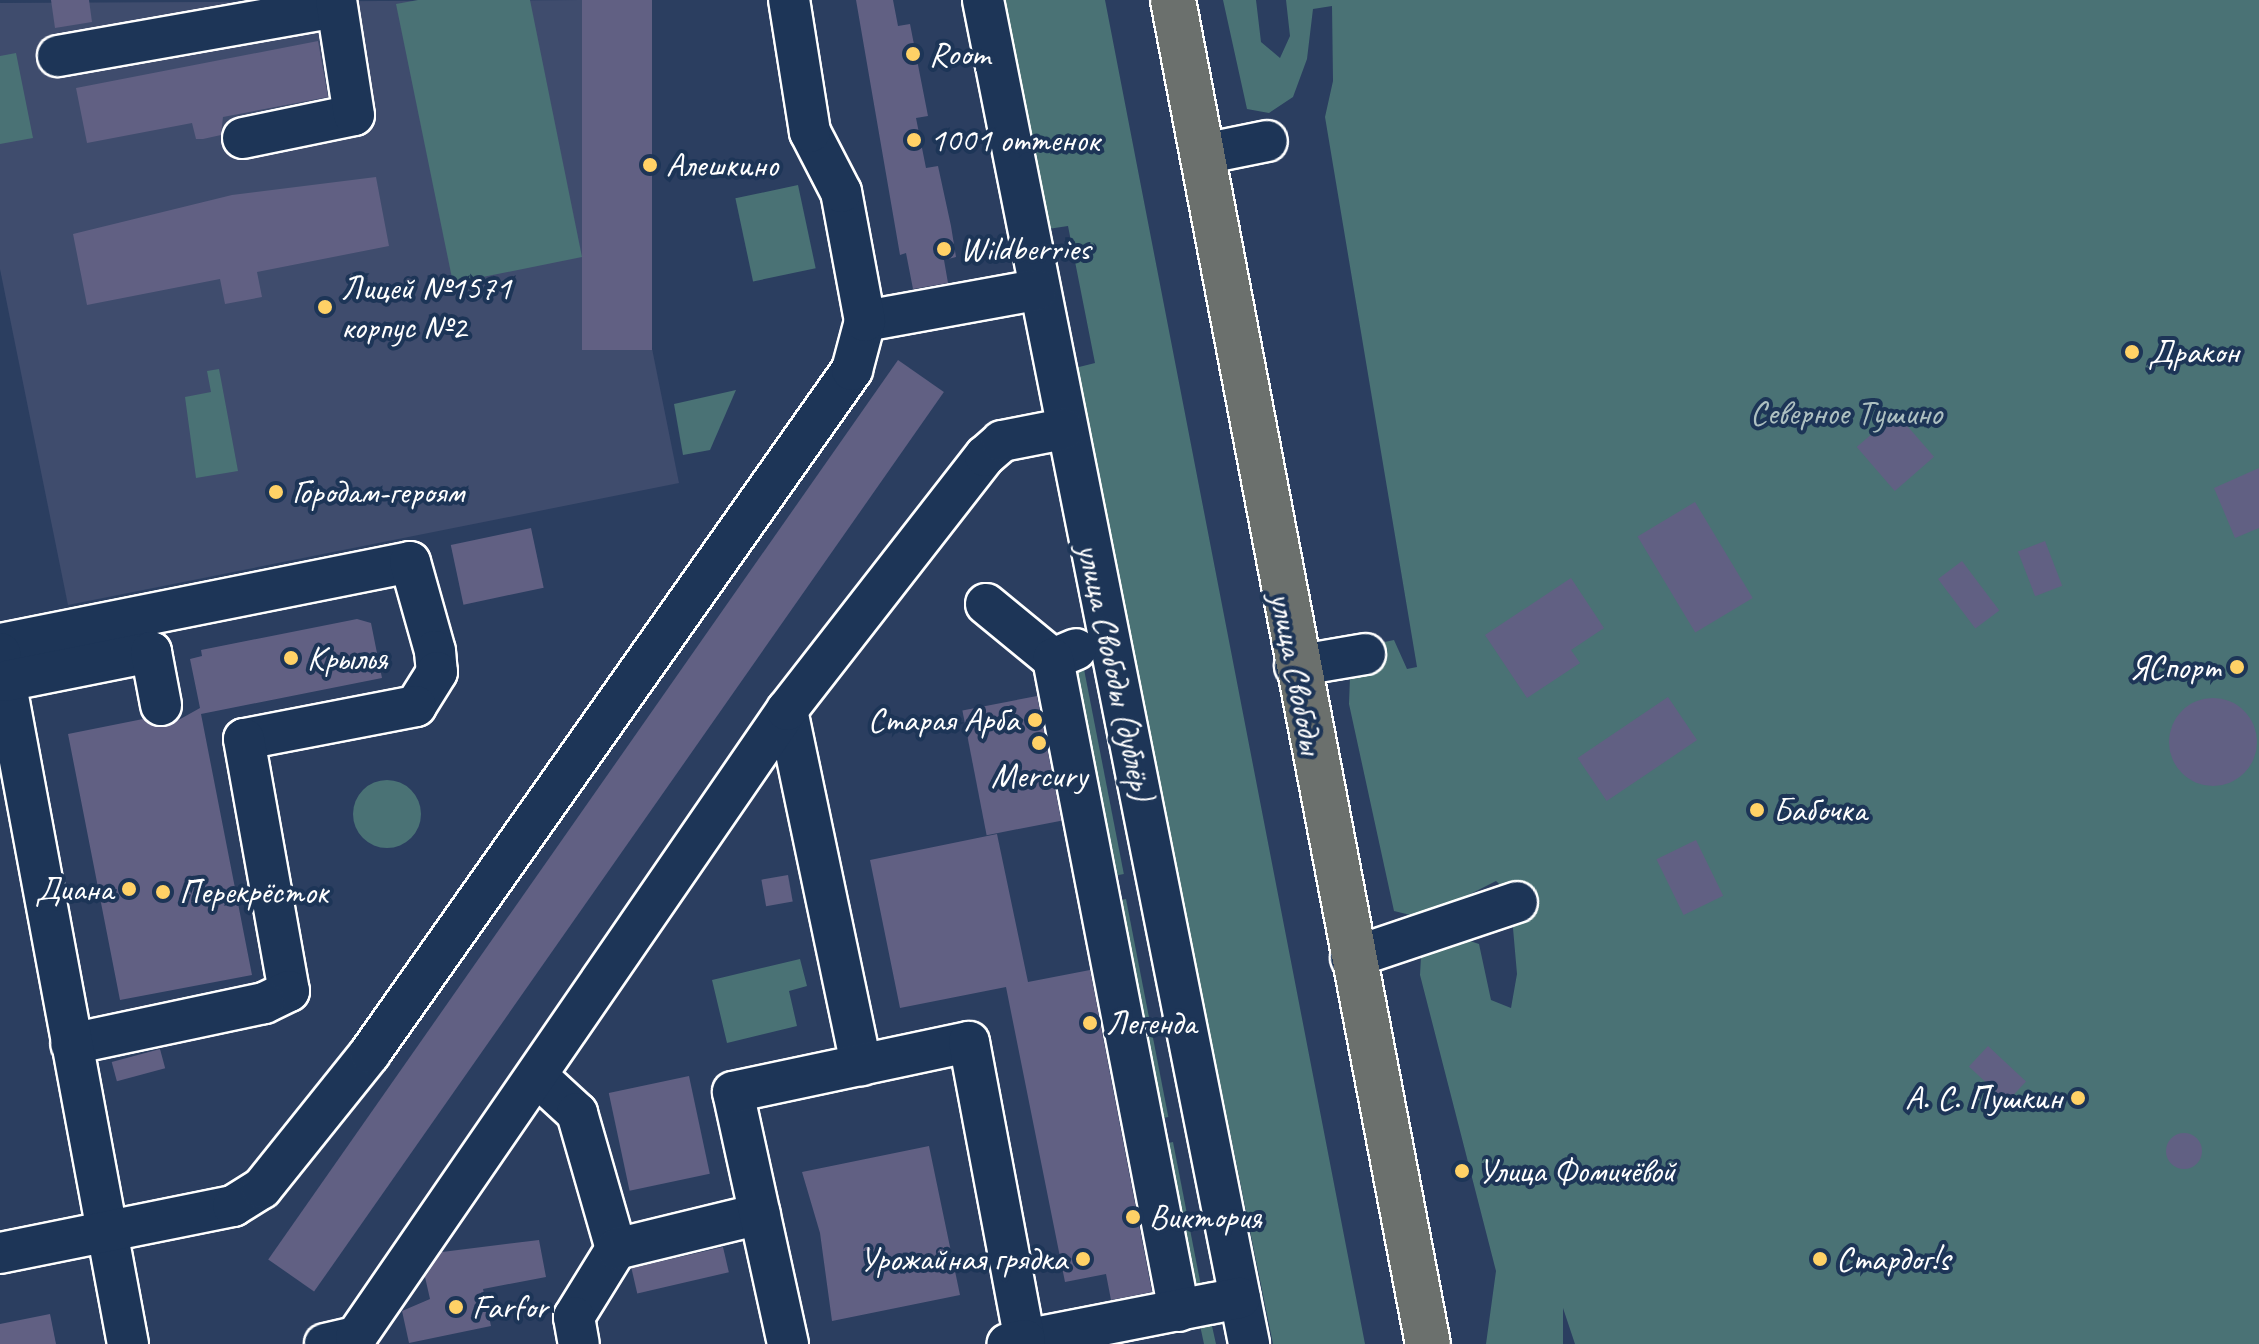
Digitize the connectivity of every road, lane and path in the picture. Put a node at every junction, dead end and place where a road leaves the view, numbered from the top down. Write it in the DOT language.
graph roads {
  1 [pos="789,0"];
  2 [pos="983,0"];
  3 [pos="1173,0"];
  4 [pos="336,3"];
  5 [pos="58,56"];
  6 [pos="243,138"];
  7 [pos="1267,141"];
  8 [pos="1203,154"];
  9 [pos="1036,290"];
  10 [pos="865,321"];
  11 [pos="1064,429"];
  12 [pos="986,604"];
  13 [pos="1107,642"];
  14 [pos="1365,654"];
  15 [pos="1053,659"];
  16 [pos="2,660"];
  17 [pos="1295,666"];
  18 [pos="161,705"];
  19 [pos="787,710"];
  20 [pos="9,740"];
  21 [pos="1161,878"];
  22 [pos="1096,893"];
  23 [pos="1517,902"];
  24 [pos="1351,958"];
  25 [pos="71,1044"];
  26 [pos="861,1065"];
  27 [pos="539,1078"];
  28 [pos="1205,1121"];
  29 [pos="1144,1135"];
  30 [pos="760,1214"];
  31 [pos="106,1234"];
  32 [pos="616,1249"];
  33 [pos="0,1253"];
  34 [pos="1240,1298"];
  35 [pos="1179,1311"];
  36 [pos="1016,1342"];
  37 [pos="128,1344"];
  38 [pos="325,1344"];
  39 [pos="579,1344"];
  40 [pos="788,1344"];
  41 [pos="1249,1344"];
  42 [pos="1428,1344"];
  1 -- 10 [label="street"];
  2 -- 9 [label="street, улица Свободы (дублёр)"];
  3 -- 8 [label="main road, улица Свободы"];
  4 -- 5 [label="street"];
  4 -- 6 [label="street"];
  7 -- 8 [label="street"];
  8 -- 17 [label="main road, улица Свободы"];
  9 -- 10 [label="street"];
  9 -- 11 [label="street, улица Свободы (дублёр)"];
  10 -- 31 [label="street"];
  11 -- 13 [label="street, улица Свободы (дублёр)"];
  11 -- 19 [label="street"];
  12 -- 15 [label="street"];
  13 -- 15 [label="street"];
  13 -- 21 [label="street, улица Свободы (дублёр)"];
  14 -- 17 [label="street"];
  15 -- 22 [label="street"];
  16 -- 18 [label="street"];
  16 -- 20 [label="street"];
  16 -- 25 [label="street"];
  17 -- 24 [label="main road, улица Свободы"];
  19 -- 26 [label="street"];
  19 -- 27 [label="street"];
  20 -- 25 [label="street"];
  21 -- 22 [label="street"];
  21 -- 28 [label="street, улица Свободы (дублёр)"];
  22 -- 29 [label="street"];
  23 -- 24 [label="street"];
  24 -- 42 [label="main road, улица Свободы"];
  25 -- 31 [label="street"];
  26 -- 30 [label="street"];
  26 -- 36 [label="street"];
  27 -- 32 [label="street"];
  27 -- 38 [label="street"];
  28 -- 29 [label="street"];
  28 -- 34 [label="street, улица Свободы (дублёр)"];
  29 -- 35 [label="street"];
  30 -- 32 [label="street"];
  30 -- 40 [label="street"];
  31 -- 33 [label="street"];
  31 -- 37 [label="street"];
  32 -- 39 [label="street"];
  34 -- 35 [label="street"];
  34 -- 41 [label="street, улица Свободы (дублёр)"];
  35 -- 36 [label="street"];
}
